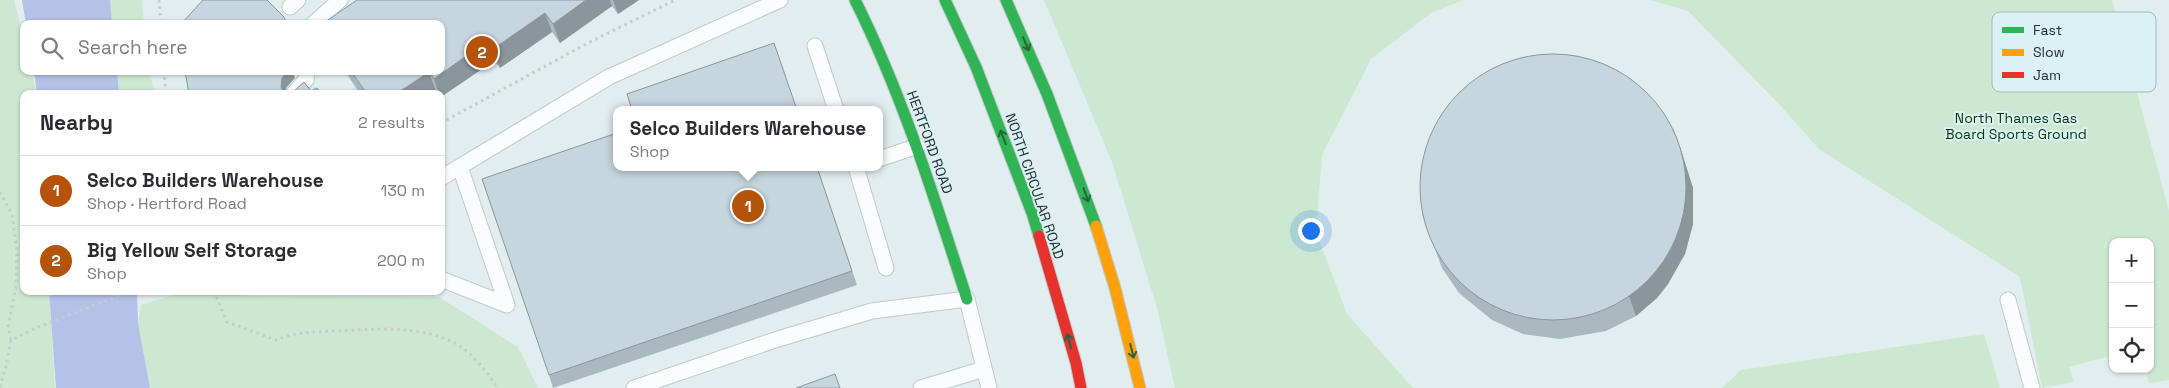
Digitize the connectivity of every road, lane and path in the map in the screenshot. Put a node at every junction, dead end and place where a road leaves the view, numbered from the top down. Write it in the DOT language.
graph roads {
  1 [pos="159,0"];
  2 [pos="340,0"];
  3 [pos="675,0"];
  4 [pos="780,0"];
  5 [pos="855,0"];
  6 [pos="945,0"];
  7 [pos="1006,0"];
  8 [pos="161,20"];
  9 [pos="318,20"];
  10 [pos="815,46"];
  11 [pos="164,75"];
  12 [pos="307,75"];
  13 [pos="166,90"];
  14 [pos="297,90"];
  15 [pos="835,106"];
  16 [pos="445,121"];
  17 [pos="918,146"];
  18 [pos="883,158"];
  19 [pos="460,167"];
  20 [pos="857,171"];
  21 [pos="445,176"];
  22 [pos="0,192"];
  23 [pos="886,268"];
  24 [pos="445,281"];
  25 [pos="121,295"];
  26 [pos="216,295"];
  27 [pos="967,299"];
  28 [pos="2008,300"];
  29 [pos="11,340"];
  30 [pos="984,369"];
  31 [pos="0,387"];
  32 [pos="498,388"];
  33 [pos="634,388"];
  34 [pos="921,388"];
  35 [pos="989,388"];
  36 [pos="1081,388"];
  37 [pos="1140,388"];
  38 [pos="2032,388"];
  1 -- 8 [label="path"];
  2 -- 9 [label="lane"];
  3 -- 16 [label="path"];
  4 -- 19 [label="lane"];
  5 -- 17 [label="main road, HERTFORD ROAD"];
  36 -- 6 [label="main road, NORTH CIRCULAR ROAD, one-way"];
  7 -- 37 [label="main road, one-way"];
  10 -- 15 [label="lane"];
  11 -- 13 [label="path"];
  12 -- 14 [label="lane"];
  17 -- 18 [label="lane"];
  17 -- 27 [label="main road, HERTFORD ROAD"];
  19 -- 21 [label="lane"];
  19 -- 24 [label="lane"];
  20 -- 23 [label="lane"];
  22 -- 29 [label="path"];
  25 -- 29 [label="path"];
  26 -- 32 [label="path"];
  27 -- 30 [label="lane"];
  27 -- 33 [label="lane"];
  28 -- 38 [label="lane"];
  29 -- 31 [label="path"];
  30 -- 34 [label="lane"];
  30 -- 35 [label="lane"];
}
